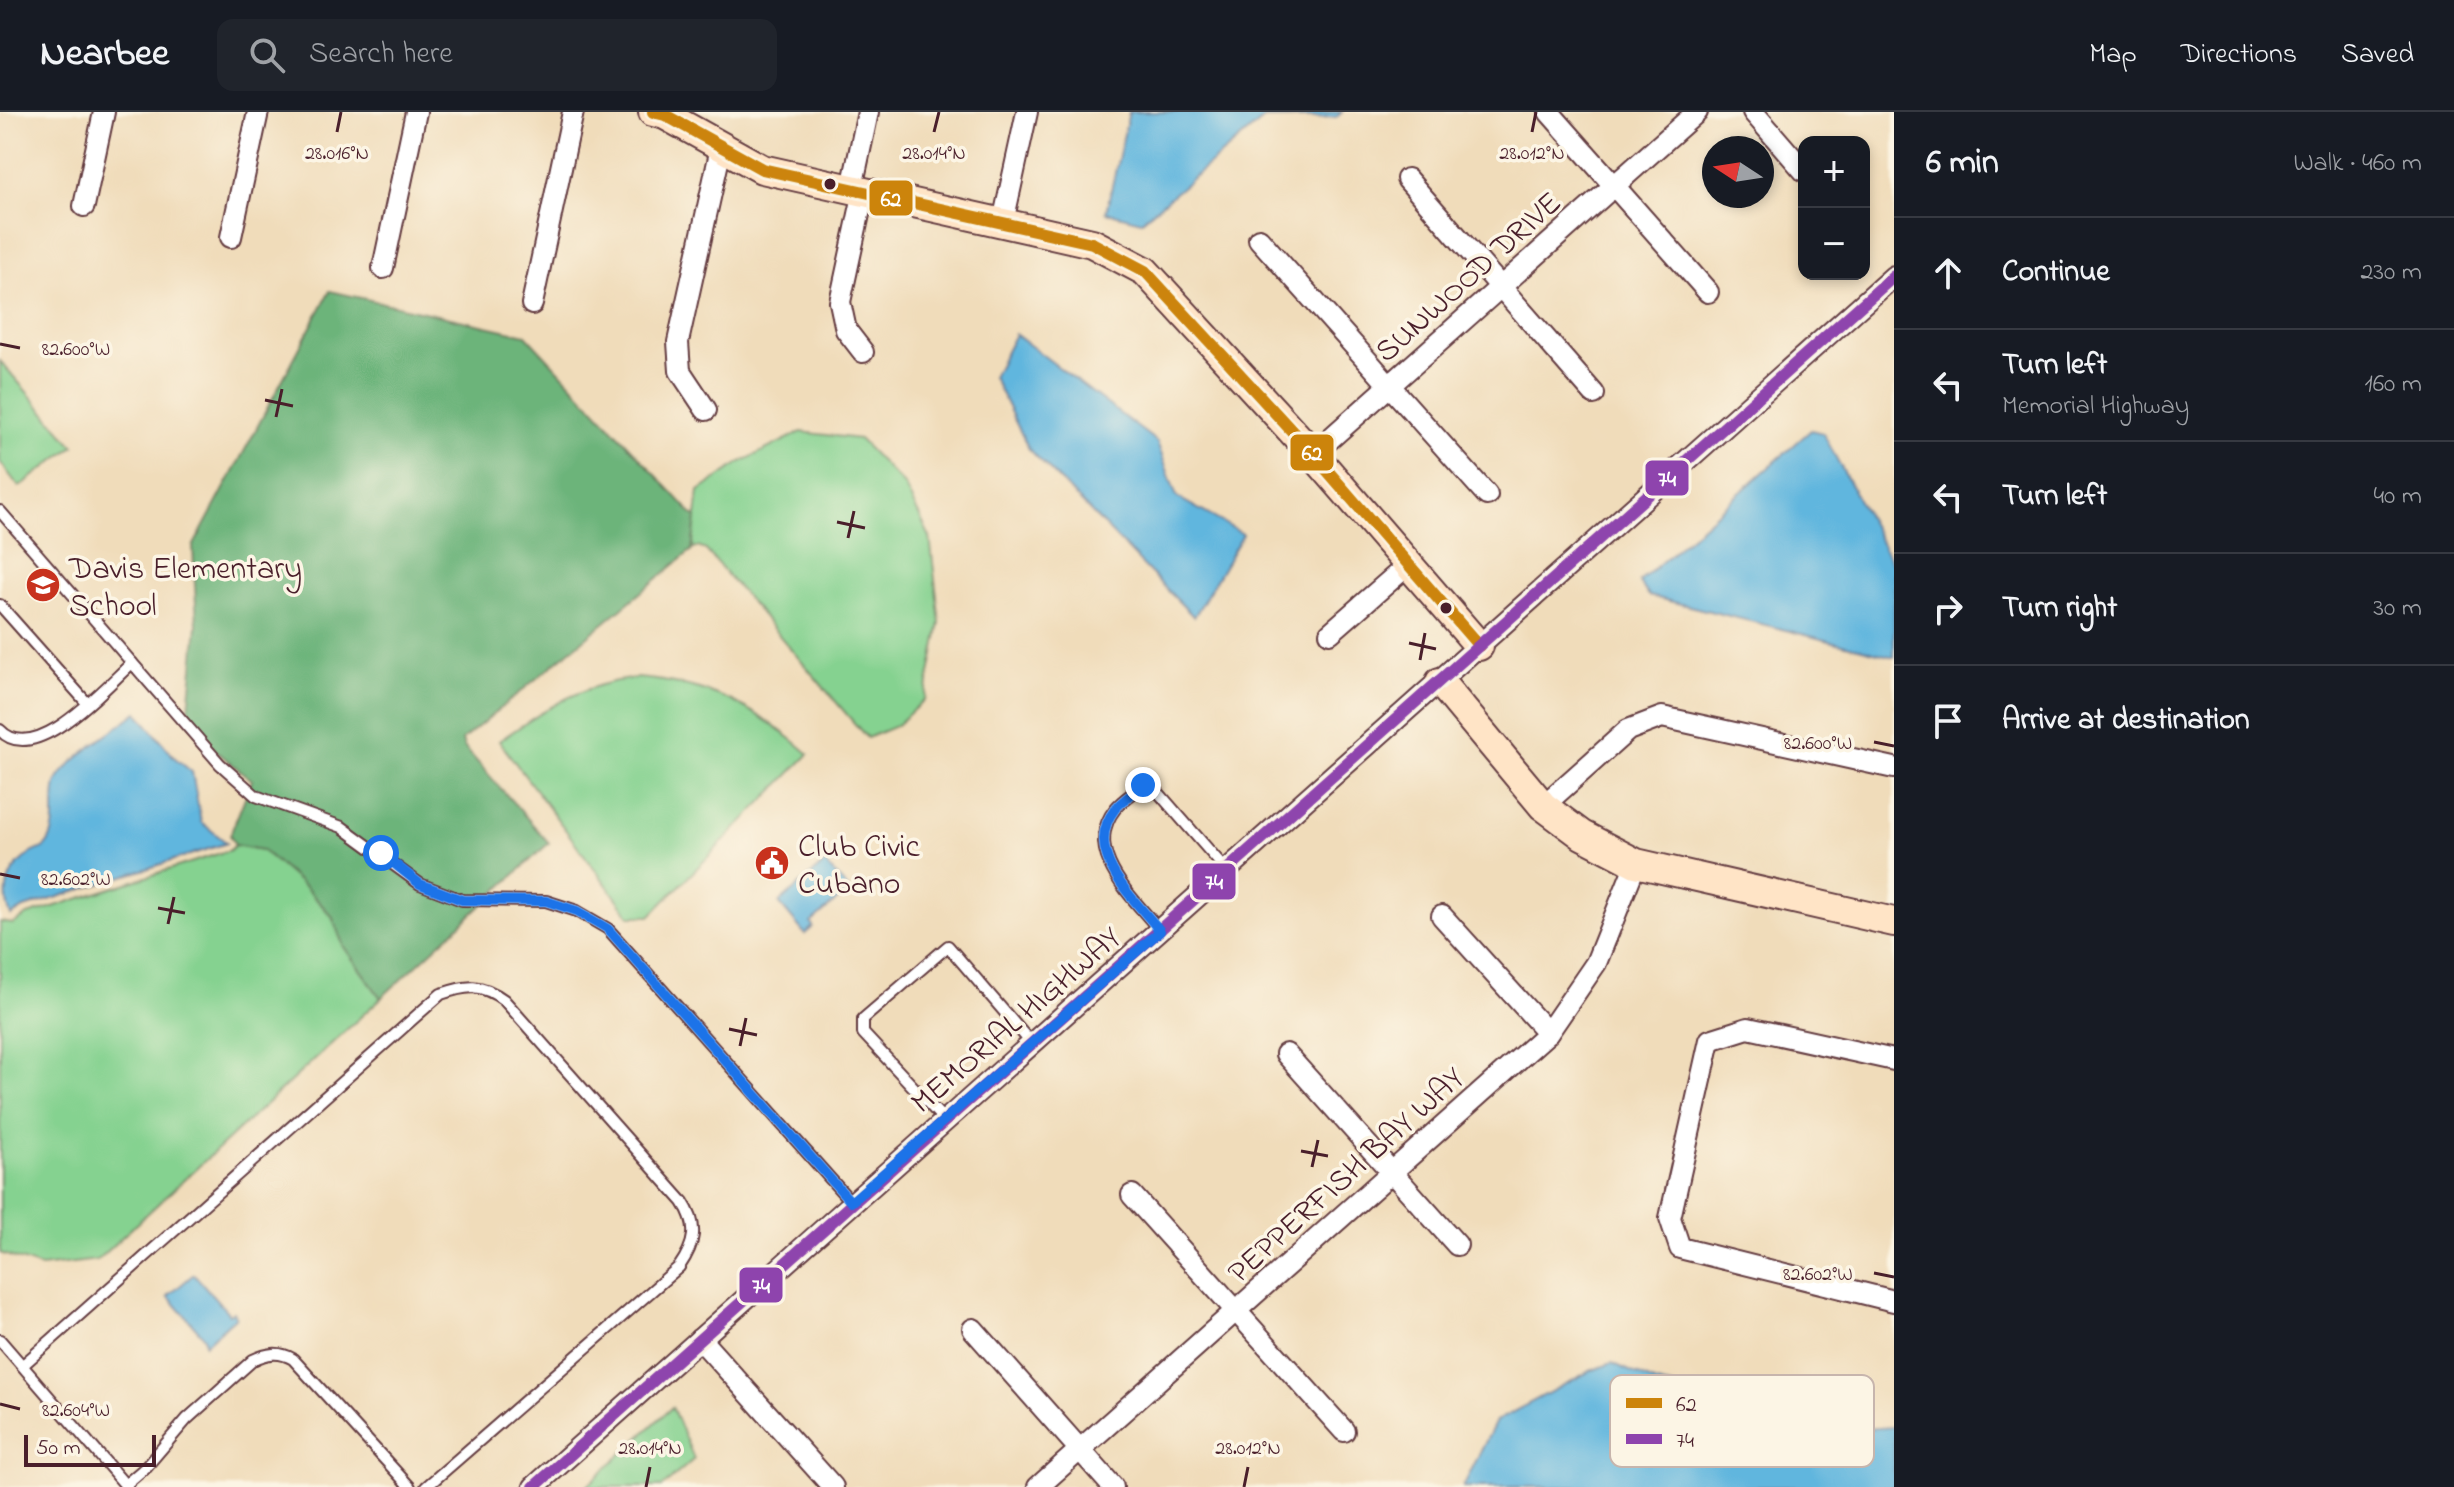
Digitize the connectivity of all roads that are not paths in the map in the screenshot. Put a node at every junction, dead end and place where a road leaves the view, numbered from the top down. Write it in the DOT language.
graph roads {
  1 [pos="104,112"];
  2 [pos="258,112"];
  3 [pos="416,112"];
  4 [pos="573,112"];
  5 [pos="653,112"];
  6 [pos="868,112"];
  7 [pos="1027,112"];
  8 [pos="1549,112"];
  9 [pos="1697,112"];
  10 [pos="1753,112"];
  11 [pos="721,148"];
  12 [pos="1798,164"];
  13 [pos="1407,179"];
  14 [pos="1614,185"];
  15 [pos="858,189"];
  16 [pos="84,206"];
  17 [pos="1003,222"];
  18 [pos="231,237"];
  19 [pos="1259,239"];
  20 [pos="383,268"];
  21 [pos="1894,276"];
  22 [pos="1501,286"];
  23 [pos="1708,292"];
  24 [pos="532,304"];
  25 [pos="863,352"];
  26 [pos="1389,386"];
  27 [pos="1594,394"];
  28 [pos="706,410"];
  29 [pos="1313,454"];
  30 [pos="1487,495"];
  31 [pos="0,511"];
  32 [pos="1410,563"];
  33 [pos="0,605"];
  34 [pos="1330,633"];
  35 [pos="1479,646"];
  36 [pos="132,663"];
  37 [pos="1440,682"];
  38 [pos="87,703"];
  39 [pos="0,730"];
  40 [pos="1894,768"];
  41 [pos="1543,806"];
  42 [pos="1636,863"];
  43 [pos="1227,871"];
  44 [pos="1442,916"];
  45 [pos="1894,922"];
  46 [pos="1160,931"];
  47 [pos="1548,1033"];
  48 [pos="1032,1044"];
  49 [pos="1286,1054"];
  50 [pos="1894,1060"];
  51 [pos="945,1121"];
  52 [pos="1391,1173"];
  53 [pos="1132,1195"];
  54 [pos="851,1202"];
  55 [pos="1457,1245"];
  56 [pos="1894,1301"];
  57 [pos="1235,1312"];
  58 [pos="973,1329"];
  59 [pos="700,1339"];
  60 [pos="0,1340"];
  61 [pos="23,1365"];
  62 [pos="1344,1431"];
  63 [pos="1080,1450"];
  64 [pos="126,1486"];
  65 [pos="410,1487"];
  66 [pos="426,1487"];
  67 [pos="534,1487"];
  68 [pos="833,1487"];
  69 [pos="1038,1487"];
  70 [pos="1113,1487"];
  1 -- 16 [label="street"];
  2 -- 18 [label="street"];
  3 -- 20 [label="street"];
  4 -- 24 [label="street"];
  5 -- 11 [label="street"];
  6 -- 15 [label="street"];
  7 -- 17 [label="street"];
  8 -- 14 [label="street"];
  9 -- 14 [label="street, SUNWOOD DRIVE"];
  10 -- 12 [label="street"];
  11 -- 15 [label="street"];
  11 -- 28 [label="street"];
  13 -- 22 [label="street"];
  14 -- 22 [label="street, SUNWOOD DRIVE"];
  14 -- 23 [label="street"];
  15 -- 17 [label="street"];
  15 -- 25 [label="street"];
  17 -- 29 [label="street"];
  19 -- 26 [label="street"];
  21 -- 35 [label="street, MEMORIAL HIGHWAY"];
  22 -- 26 [label="street, SUNWOOD DRIVE"];
  22 -- 27 [label="street"];
  26 -- 29 [label="street, SUNWOOD DRIVE"];
  26 -- 30 [label="street"];
  29 -- 32 [label="street"];
  31 -- 36 [label="lane"];
  32 -- 34 [label="street"];
  32 -- 35 [label="street"];
  33 -- 38 [label="lane"];
  35 -- 37 [label="street, MEMORIAL HIGHWAY"];
  36 -- 38 [label="lane"];
  36 -- 54 [label="lane"];
  37 -- 41 [label="street"];
  37 -- 43 [label="street, MEMORIAL HIGHWAY"];
  38 -- 39 [label="lane"];
  40 -- 41 [label="street"];
  41 -- 42 [label="street"];
  42 -- 45 [label="street"];
  42 -- 47 [label="street, PEPPERFISH BAY WAY"];
  43 -- 46 [label="street, MEMORIAL HIGHWAY"];
  43 -- 46 [label="lane"];
  44 -- 47 [label="street"];
  46 -- 48 [label="street, MEMORIAL HIGHWAY"];
  47 -- 52 [label="street, PEPPERFISH BAY WAY"];
  48 -- 51 [label="street, MEMORIAL HIGHWAY"];
  48 -- 51 [label="lane"];
  49 -- 52 [label="street"];
  50 -- 56 [label="street"];
  51 -- 54 [label="street, MEMORIAL HIGHWAY"];
  52 -- 55 [label="street"];
  52 -- 57 [label="street, PEPPERFISH BAY WAY"];
  53 -- 57 [label="street"];
  54 -- 59 [label="street, MEMORIAL HIGHWAY"];
  57 -- 62 [label="street"];
  57 -- 63 [label="street, PEPPERFISH BAY WAY"];
  58 -- 63 [label="street"];
  59 -- 67 [label="street, MEMORIAL HIGHWAY"];
  59 -- 68 [label="street"];
  60 -- 61 [label="lane"];
  61 -- 64 [label="lane"];
  61 -- 66 [label="lane"];
  63 -- 69 [label="street, PEPPERFISH BAY WAY"];
  63 -- 70 [label="street"];
  64 -- 65 [label="lane"];
}
